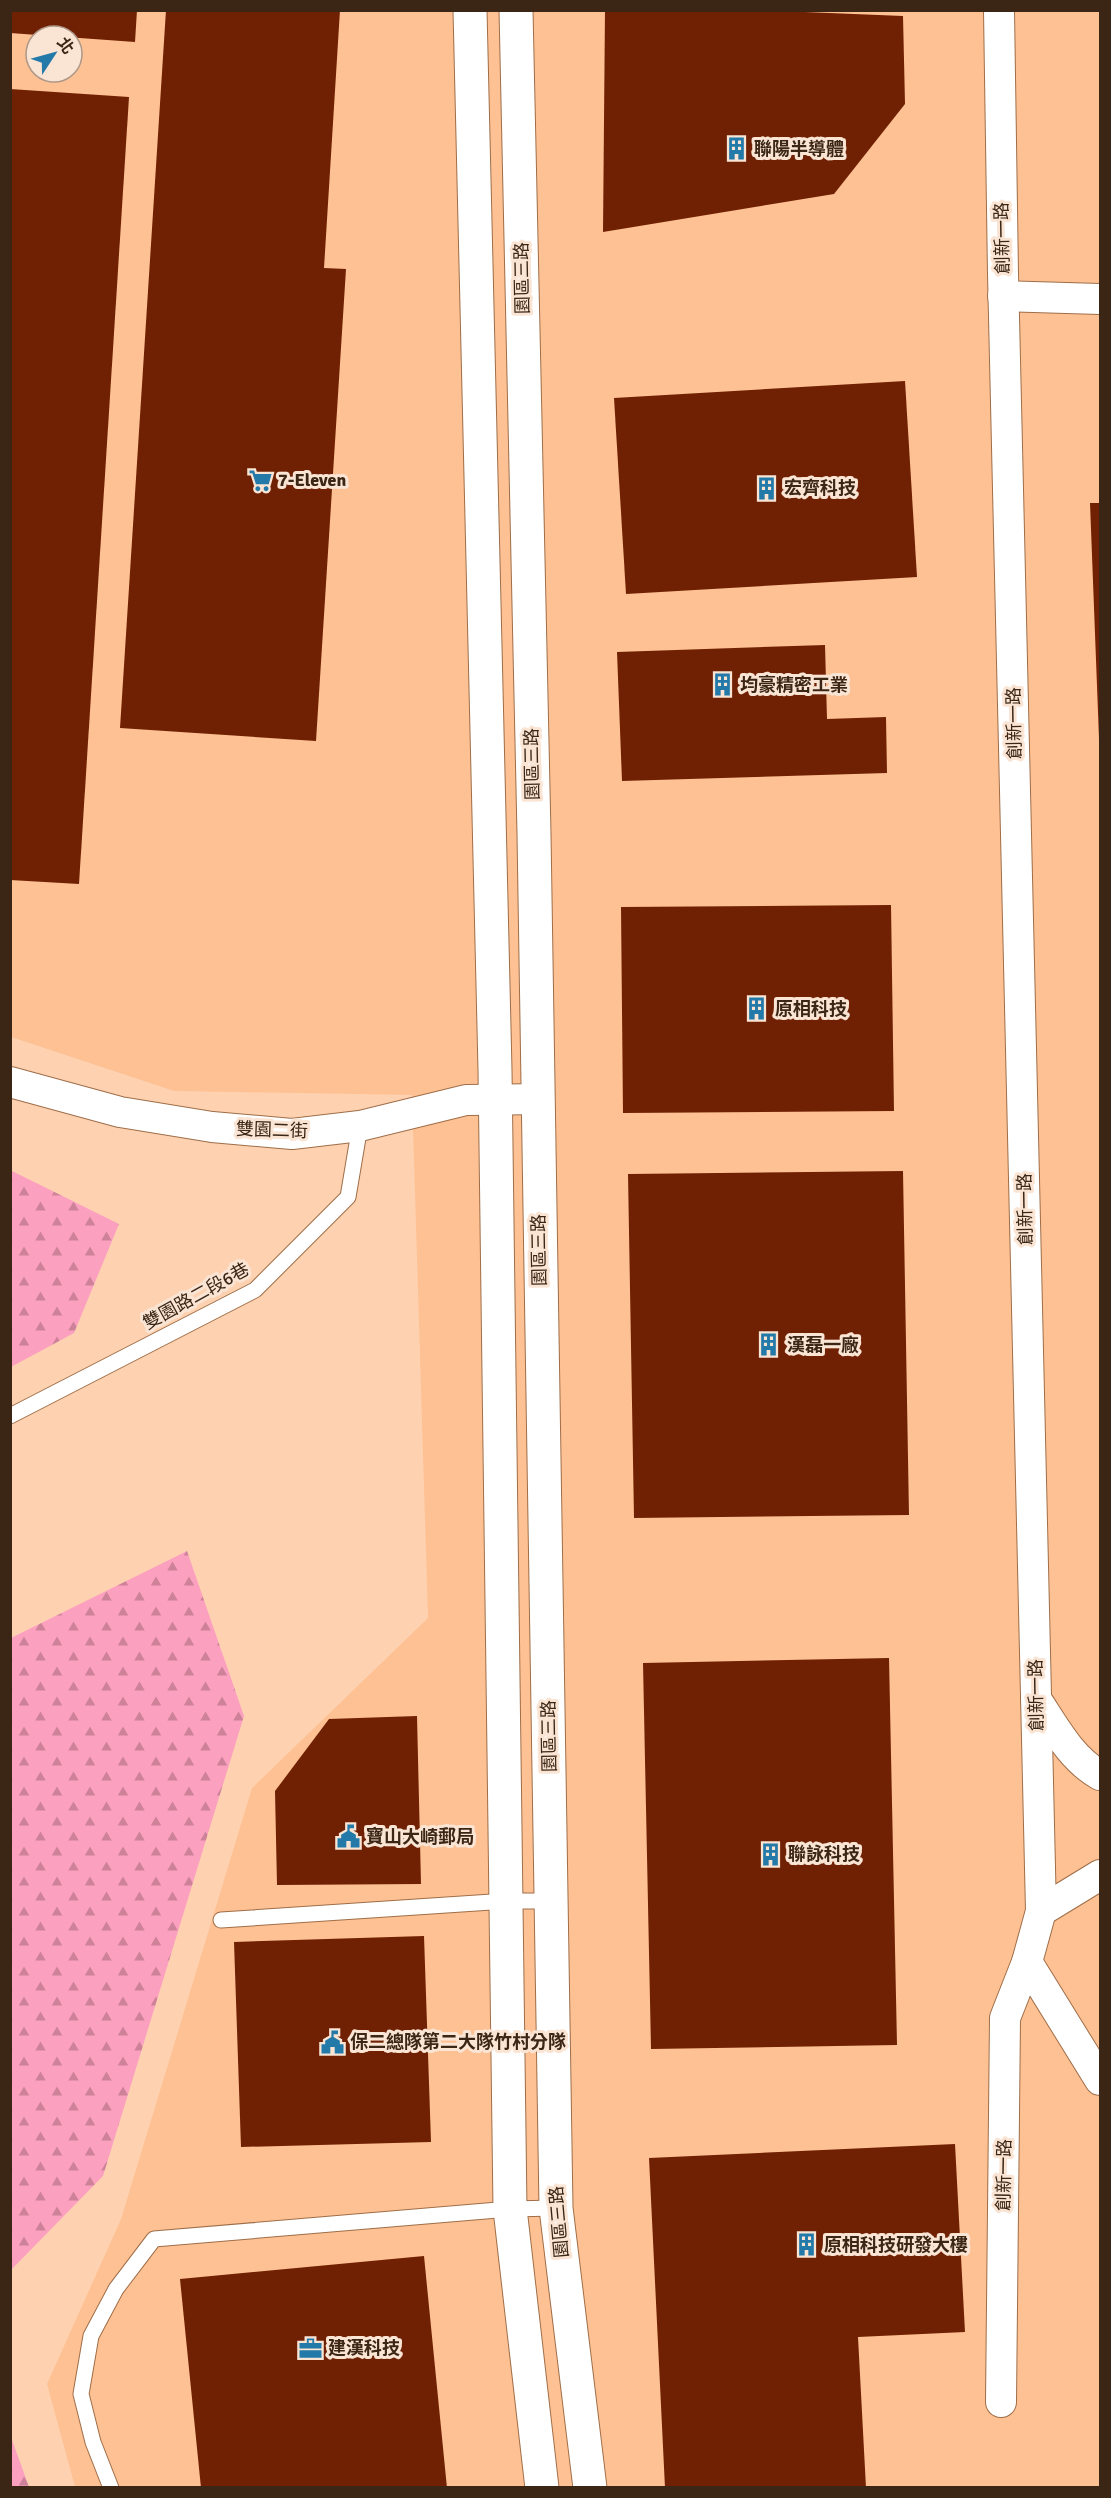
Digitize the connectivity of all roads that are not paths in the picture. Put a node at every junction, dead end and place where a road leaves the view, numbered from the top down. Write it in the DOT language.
graph roads {
  1 [pos="470,10"];
  2 [pos="516,10"];
  3 [pos="999,10"];
  4 [pos="1004,296"];
  5 [pos="1101,299"];
  6 [pos="10,1082"];
  7 [pos="537,1099"];
  8 [pos="494,1101"];
  9 [pos="360,1126"];
  10 [pos="10,1416"];
  11 [pos="1036,1699"];
  12 [pos="1101,1775"];
  13 [pos="1101,1875"];
  14 [pos="507,1901"];
  15 [pos="552,1901"];
  16 [pos="1041,1911"];
  17 [pos="221,1920"];
  18 [pos="1027,1962"];
  19 [pos="1101,2080"];
  20 [pos="556,2208"];
  21 [pos="510,2209"];
  22 [pos="1001,2402"];
  23 [pos="111,2487"];
  24 [pos="542,2487"];
  25 [pos="590,2487"];
  1 -- 8 [label="street"];
  2 -- 7 [label="street, 園區三路"];
  3 -- 4 [label="street, 創新一路"];
  4 -- 5 [label="street"];
  4 -- 11 [label="street, 創新一路"];
  6 -- 9 [label="street, 雙園二街"];
  7 -- 8 [label="street, 雙園二街"];
  7 -- 15 [label="street, 園區三路"];
  8 -- 9 [label="street, 雙園二街"];
  8 -- 14 [label="street"];
  9 -- 10 [label="lane, 雙園路二段6巷"];
  11 -- 12 [label="street"];
  11 -- 16 [label="street, 創新一路"];
  13 -- 16 [label="street"];
  14 -- 15 [label="lane"];
  14 -- 17 [label="lane"];
  14 -- 21 [label="street"];
  15 -- 20 [label="street, 園區三路"];
  16 -- 18 [label="street, 創新一路"];
  18 -- 19 [label="street"];
  18 -- 22 [label="street, 創新一路"];
  20 -- 21 [label="lane"];
  20 -- 25 [label="street, 園區三路"];
  21 -- 23 [label="lane"];
  21 -- 24 [label="street"];
}
